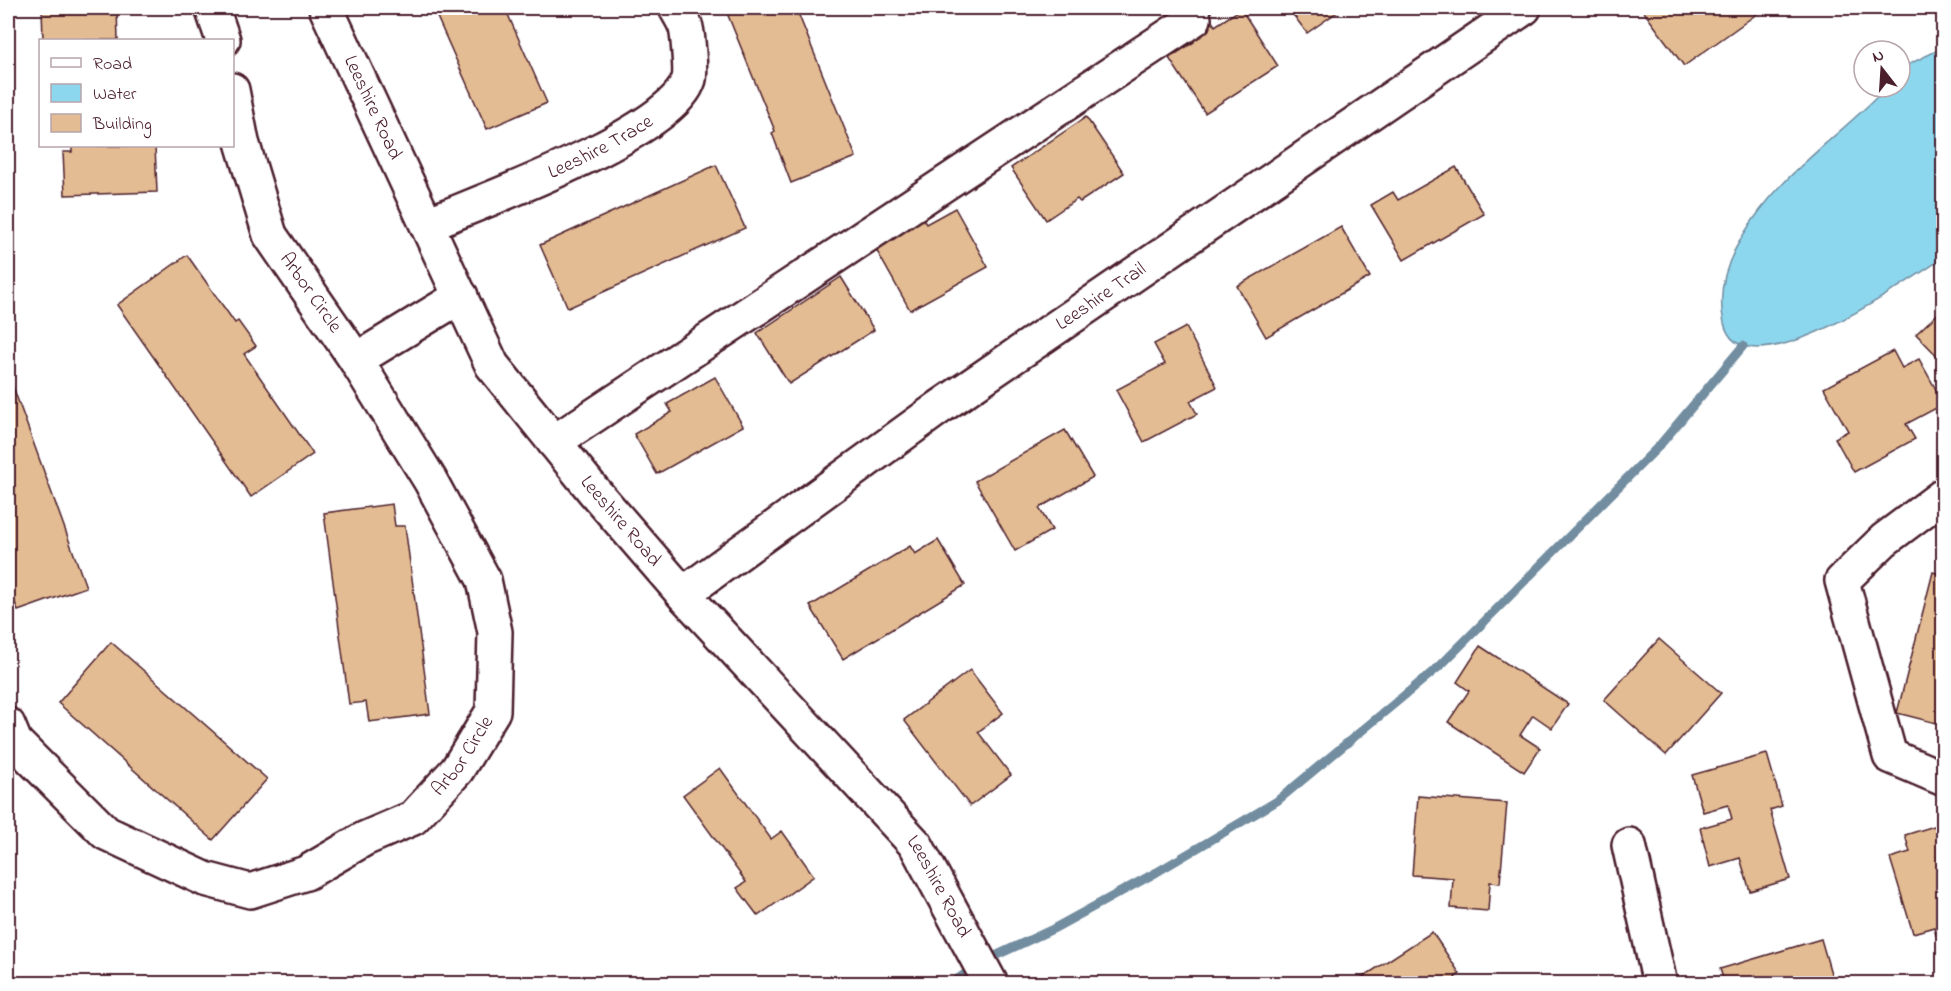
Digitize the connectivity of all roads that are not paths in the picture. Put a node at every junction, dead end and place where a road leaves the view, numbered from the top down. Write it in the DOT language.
graph roads {
  1 [pos="212,8"];
  2 [pos="326,8"];
  3 [pos="676,8"];
  4 [pos="1524,8"];
  5 [pos="1194,20"];
  6 [pos="223,39"];
  7 [pos="234,100"];
  8 [pos="428,224"];
  9 [pos="461,296"];
  10 [pos="356,360"];
  11 [pos="554,442"];
  12 [pos="1944,495"];
  13 [pos="683,594"];
  14 [pos="8,725"];
  15 [pos="1944,779"];
  16 [pos="1629,845"];
  17 [pos="991,984"];
  18 [pos="1660,984"];
  1 -- 6 [label="street"];
  2 -- 8 [label="street, Leeshire Road"];
  3 -- 8 [label="street, Leeshire Trace"];
  4 -- 13 [label="street, Leeshire Trail"];
  5 -- 11 [label="street"];
  7 -- 10 [label="street, Arbor Circle"];
  8 -- 9 [label="street, Leeshire Road"];
  9 -- 10 [label="street"];
  9 -- 11 [label="street, Leeshire Road"];
  10 -- 14 [label="street, Arbor Circle"];
  11 -- 13 [label="street, Leeshire Road"];
  12 -- 15 [label="street"];
  13 -- 17 [label="street, Leeshire Road"];
  16 -- 18 [label="street"];
}
